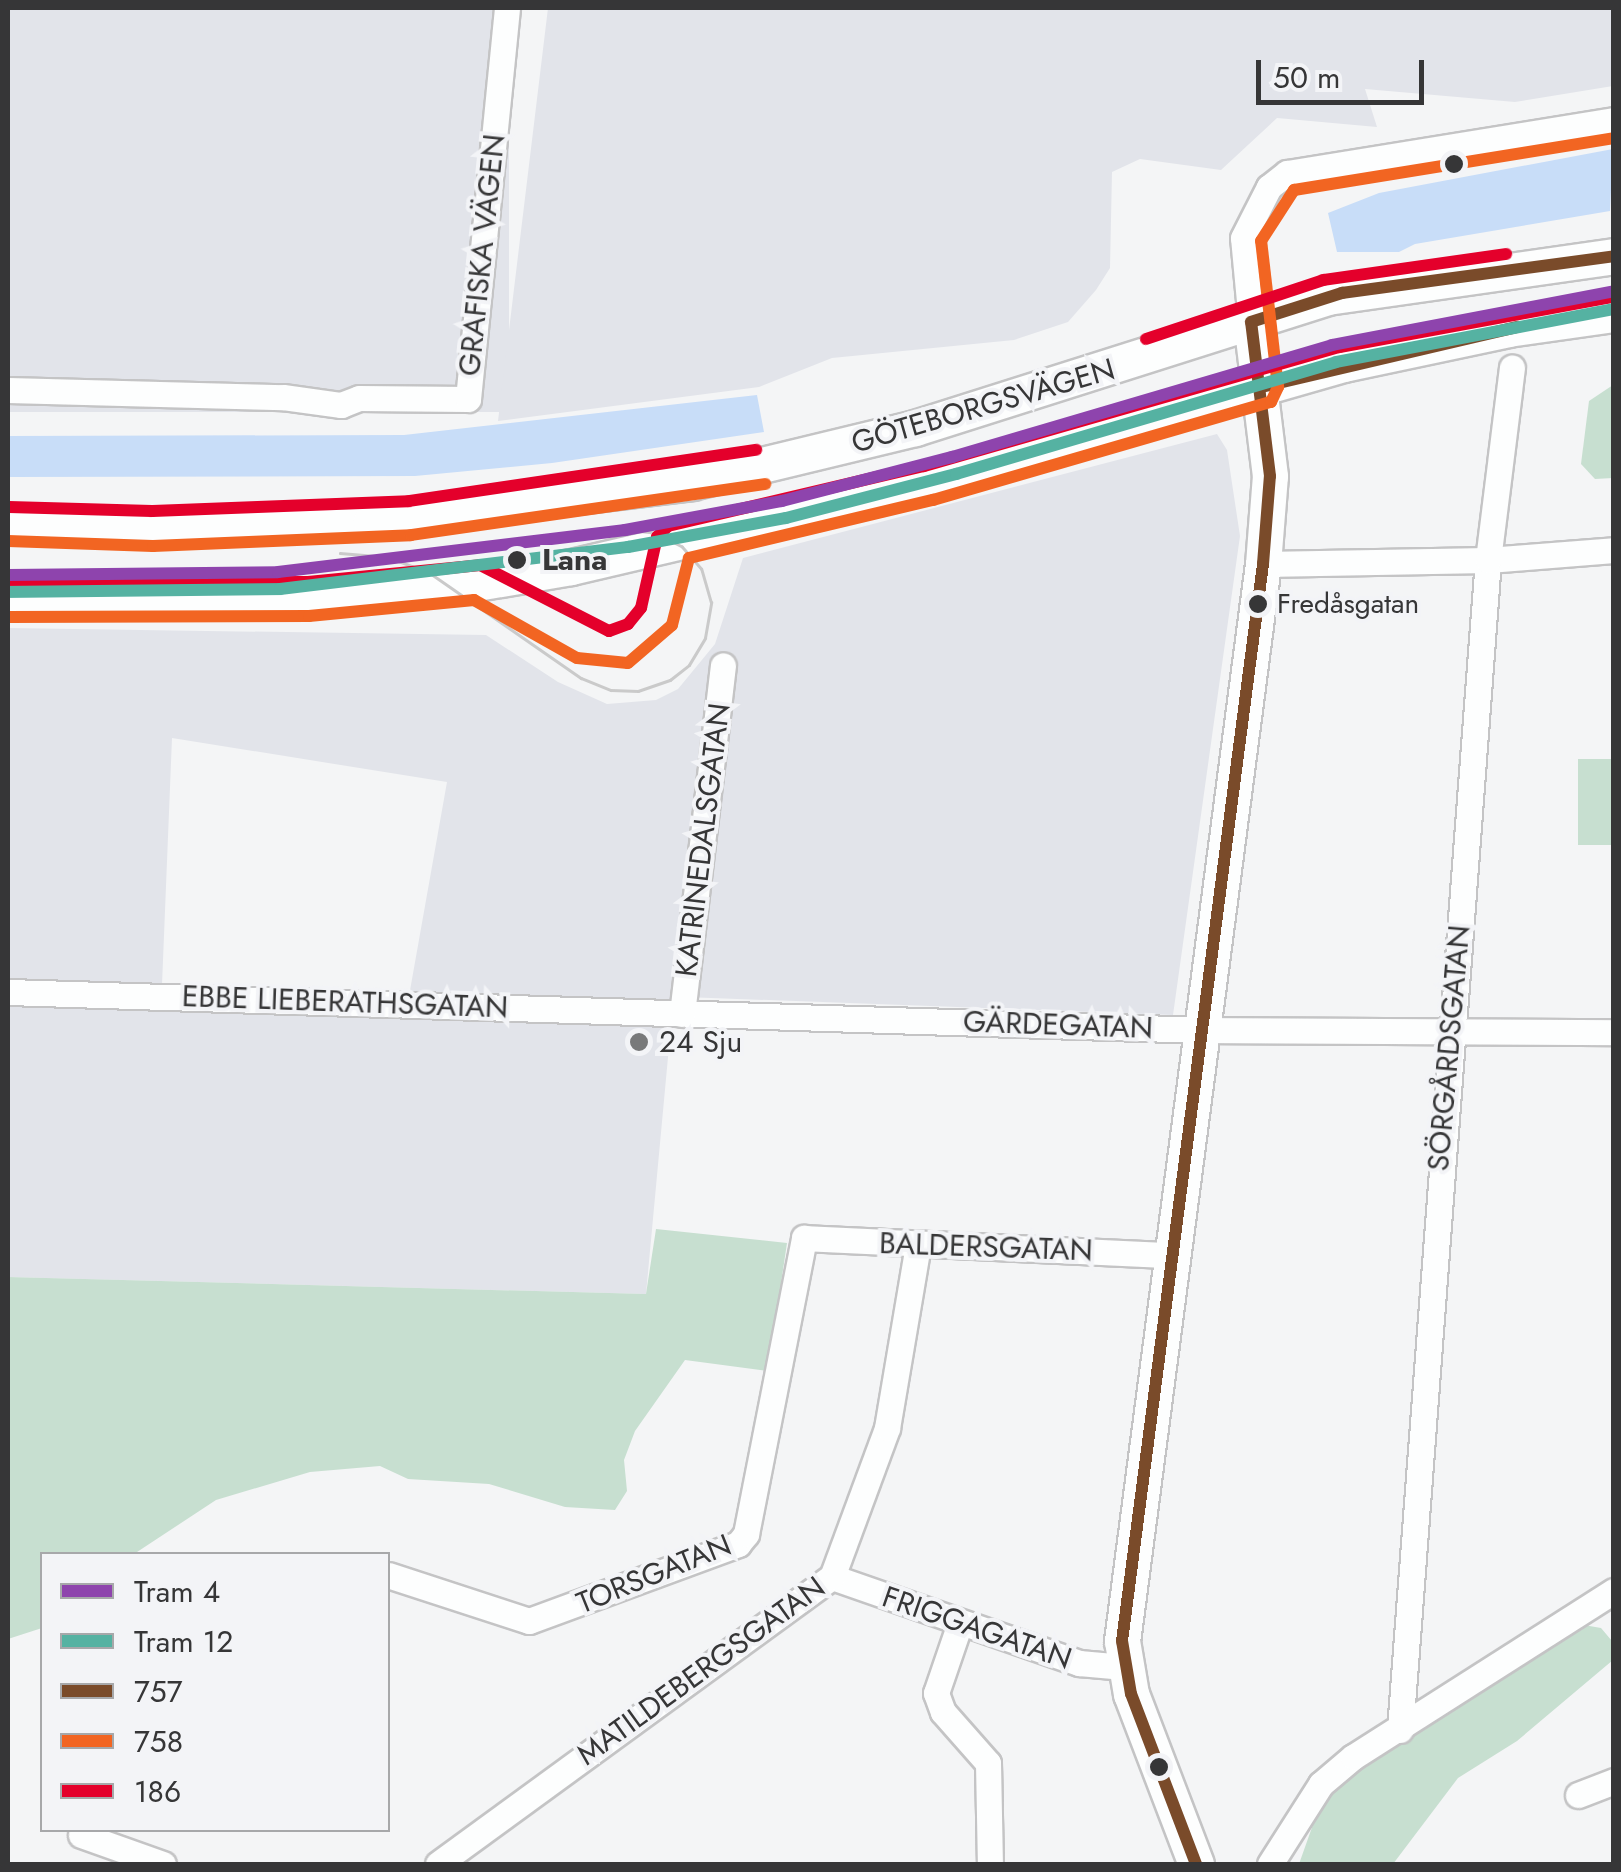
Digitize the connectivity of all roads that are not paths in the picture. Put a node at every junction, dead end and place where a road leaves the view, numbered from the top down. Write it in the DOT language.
graph roads {
  1 [pos="507,8"];
  2 [pos="1614,120"];
  3 [pos="1614,256"];
  4 [pos="1614,314"];
  5 [pos="1251,322"];
  6 [pos="1512,367"];
  7 [pos="1261,387"];
  8 [pos="8,390"];
  9 [pos="8,524"];
  10 [pos="1614,550"];
  11 [pos="1488,560"];
  12 [pos="1263,564"];
  13 [pos="8,600"];
  14 [pos="723,665"];
  15 [pos="8,992"];
  16 [pos="682,1014"];
  17 [pos="1202,1030"];
  18 [pos="1614,1032"];
  19 [pos="1450,1036"];
  20 [pos="804,1238"];
  21 [pos="918,1244"];
  22 [pos="1169,1255"];
  23 [pos="390,1576"];
  24 [pos="832,1577"];
  25 [pos="1614,1591"];
  26 [pos="960,1623"];
  27 [pos="1124,1668"];
  28 [pos="1400,1730"];
  29 [pos="1614,1781"];
  30 [pos="1578,1795"];
  31 [pos="81,1834"];
  32 [pos="162,1864"];
  33 [pos="438,1864"];
  34 [pos="990,1864"];
  35 [pos="1196,1864"];
  36 [pos="1270,1864"];
  1 -- 8 [label="street, GRAFISKA VÄGEN"];
  2 -- 5 [label="street"];
  3 -- 5 [label="main road, GÖTEBORGSVÄGEN"];
  4 -- 7 [label="main road, GÖTEBORGSVÄGEN"];
  5 -- 7 [label="main road"];
  5 -- 9 [label="main road, GÖTEBORGSVÄGEN"];
  6 -- 11 [label="street, SÖRGÅRDSGATAN"];
  7 -- 12 [label="main road"];
  7 -- 13 [label="main road, GÖTEBORGSVÄGEN"];
  10 -- 11 [label="street"];
  11 -- 12 [label="street"];
  11 -- 19 [label="street, SÖRGÅRDSGATAN"];
  12 -- 17 [label="main road"];
  14 -- 16 [label="street, KATRINEDALSGATAN"];
  15 -- 16 [label="street, EBBE LIEBERATHSGATAN"];
  16 -- 17 [label="street, GÄRDEGATAN"];
  17 -- 19 [label="street, GÄRDEGATAN"];
  17 -- 22 [label="main road"];
  18 -- 19 [label="street, GÄRDEGATAN"];
  19 -- 28 [label="street, SÖRGÅRDSGATAN"];
  20 -- 21 [label="street, BALDERSGATAN"];
  20 -- 23 [label="street, TORSGATAN"];
  21 -- 22 [label="street, BALDERSGATAN"];
  21 -- 24 [label="street, MATILDEBERGSGATAN"];
  22 -- 27 [label="main road"];
  24 -- 26 [label="street, FRIGGAGATAN"];
  24 -- 33 [label="street, MATILDEBERGSGATAN"];
  25 -- 28 [label="street"];
  26 -- 27 [label="street, FRIGGAGATAN"];
  26 -- 34 [label="street"];
  27 -- 35 [label="main road"];
  28 -- 36 [label="street"];
  29 -- 30 [label="street"];
  31 -- 32 [label="street"];
}
